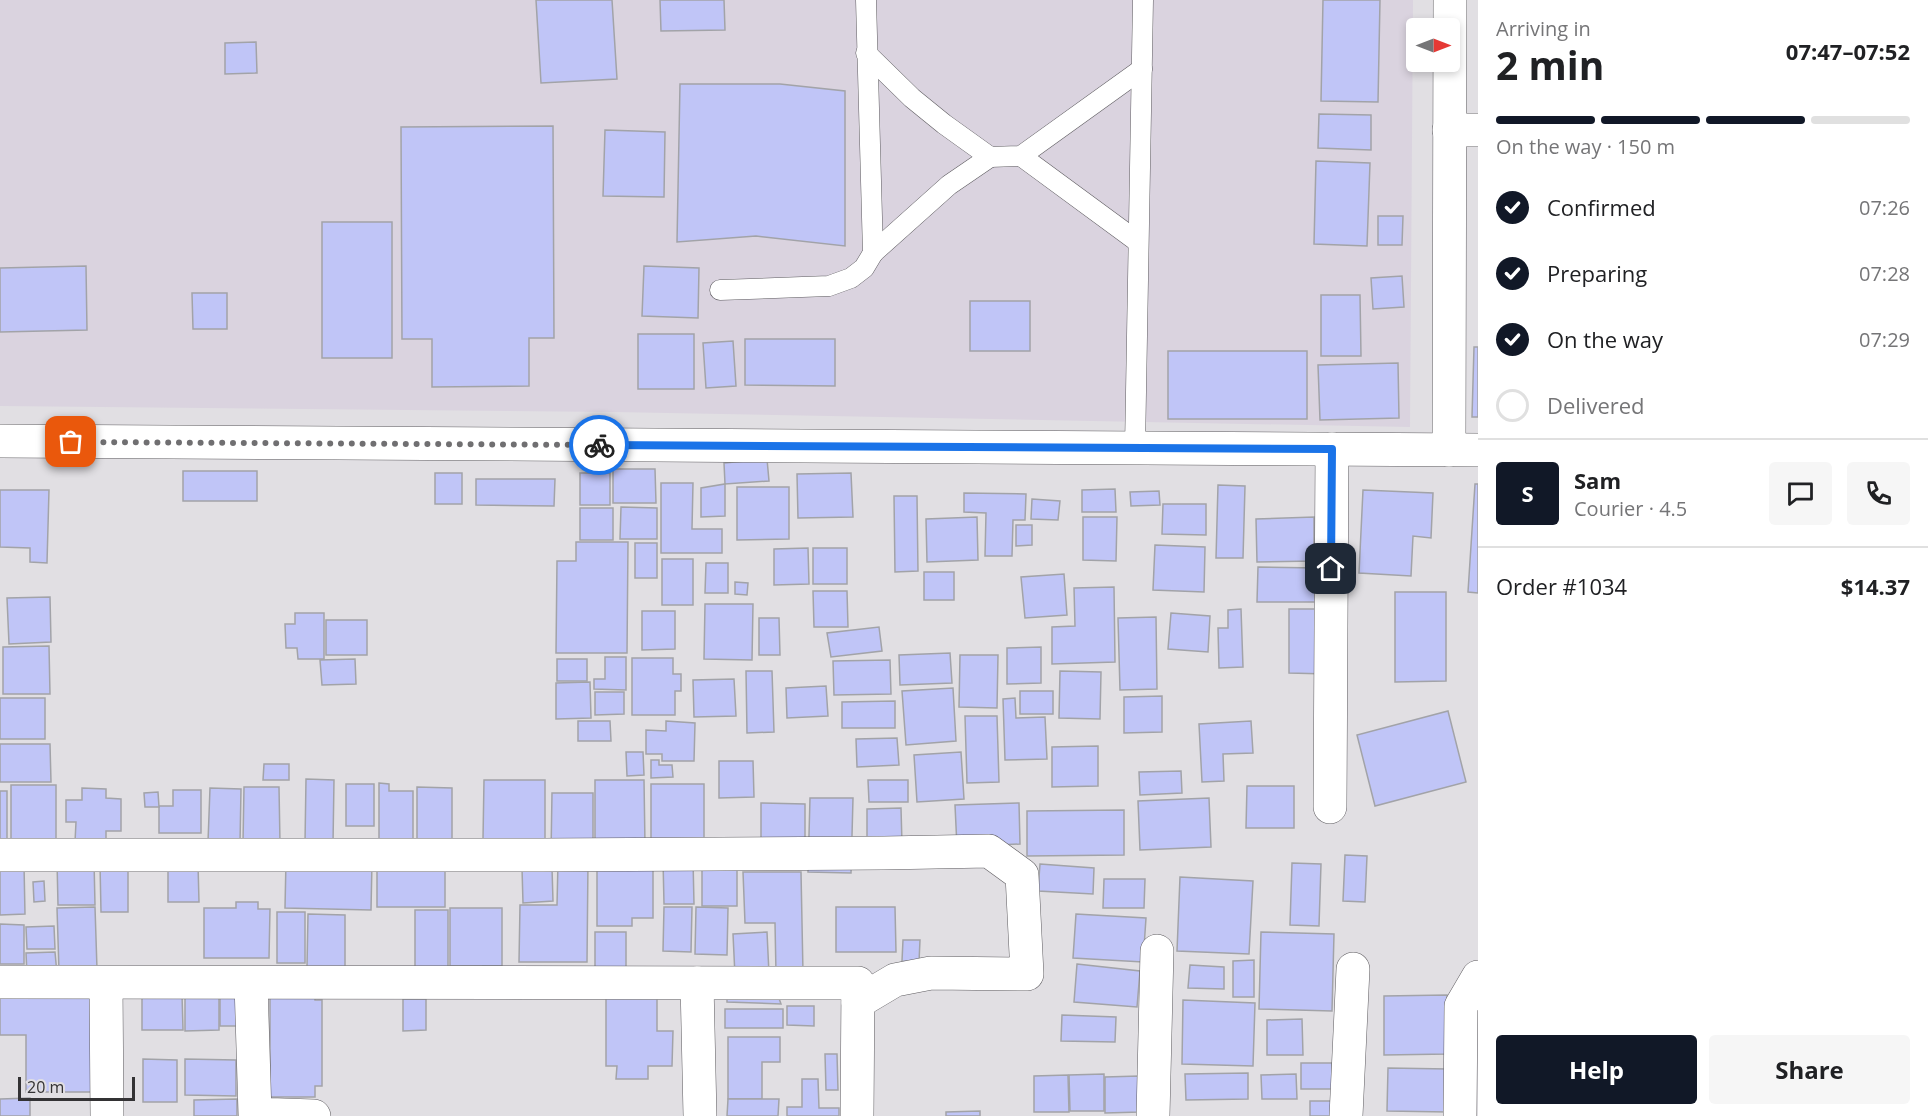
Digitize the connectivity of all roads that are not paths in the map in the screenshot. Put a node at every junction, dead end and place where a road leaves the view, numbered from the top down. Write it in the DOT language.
graph roads {
  1 [pos="866,0"];
  2 [pos="1143,0"];
  3 [pos="1450,0"];
  4 [pos="866,53"];
  5 [pos="1142,69"];
  6 [pos="1463,130"];
  7 [pos="1021,156"];
  8 [pos="990,157"];
  9 [pos="1138,242"];
  10 [pos="873,253"];
  11 [pos="720,290"];
  12 [pos="0,441"];
  13 [pos="1135,448"];
  14 [pos="1332,449"];
  15 [pos="1463,450"];
  16 [pos="1330,807"];
  17 [pos="0,855"];
  18 [pos="1157,951"];
  19 [pos="1353,969"];
  20 [pos="1478,977"];
  21 [pos="0,982"];
  22 [pos="106,983"];
  23 [pos="251,983"];
  24 [pos="697,983"];
  25 [pos="858,1002"];
  26 [pos="106,1116"];
  27 [pos="314,1116"];
  28 [pos="700,1116"];
  29 [pos="857,1116"];
  30 [pos="1153,1116"];
  31 [pos="1346,1116"];
  32 [pos="1460,1116"];
  1 -- 4 [label="lane"];
  2 -- 5 [label="lane"];
  3 -- 6 [label="street"];
  4 -- 8 [label="lane"];
  4 -- 10 [label="lane"];
  5 -- 7 [label="lane"];
  5 -- 9 [label="lane"];
  6 -- 15 [label="street"];
  7 -- 8 [label="lane"];
  7 -- 9 [label="lane"];
  8 -- 10 [label="lane"];
  9 -- 13 [label="lane"];
  10 -- 11 [label="lane"];
  12 -- 13 [label="street"];
  13 -- 14 [label="street"];
  14 -- 15 [label="street"];
  14 -- 16 [label="street"];
  17 -- 25 [label="street"];
  18 -- 30 [label="street"];
  19 -- 31 [label="street"];
  20 -- 32 [label="street"];
  21 -- 22 [label="street"];
  22 -- 23 [label="street"];
  22 -- 26 [label="street"];
  23 -- 24 [label="street"];
  23 -- 27 [label="street"];
  24 -- 25 [label="street"];
  24 -- 28 [label="street"];
  25 -- 29 [label="street"];
}
